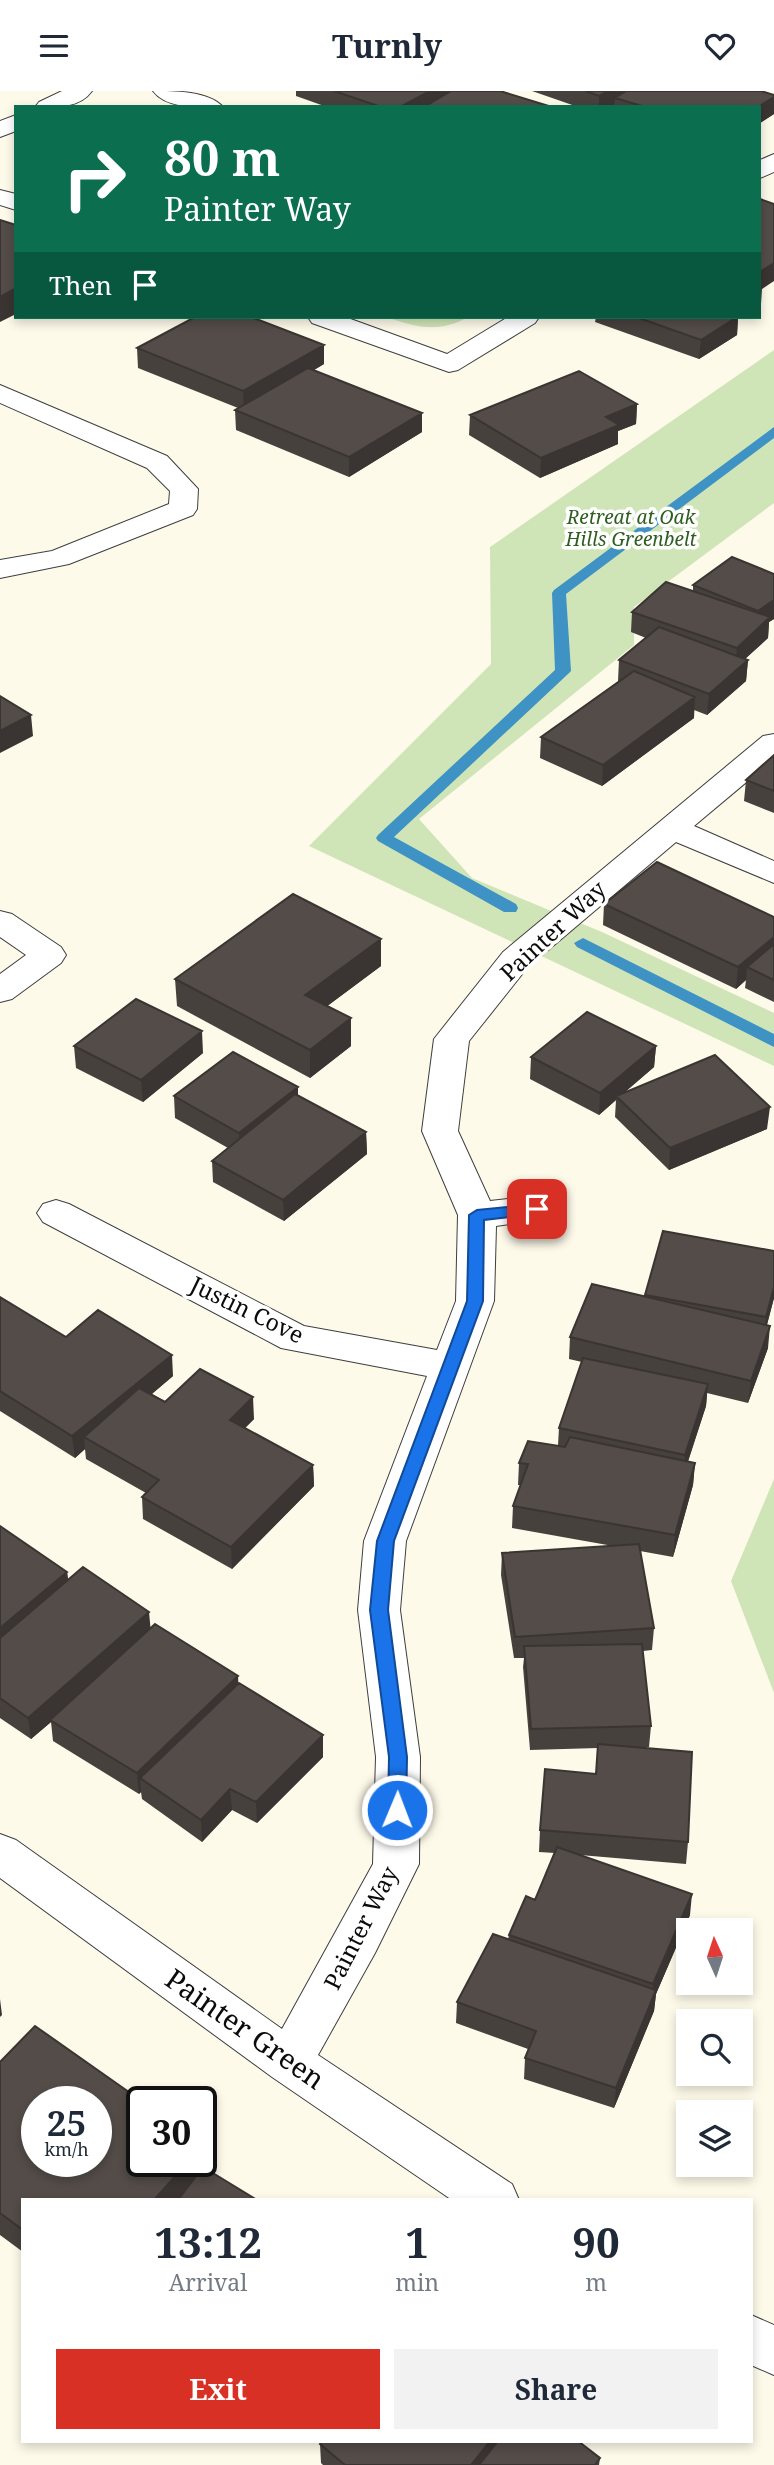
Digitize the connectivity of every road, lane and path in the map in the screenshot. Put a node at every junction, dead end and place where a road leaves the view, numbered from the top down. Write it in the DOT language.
graph roads {
  1 [pos="80,91"];
  2 [pos="165,91"];
  3 [pos="51,105"];
  4 [pos="205,105"];
  5 [pos="326,319"];
  6 [pos="523,319"];
  7 [pos="0,393"];
  8 [pos="0,569"];
  9 [pos="774,743"];
  10 [pos="671,828"];
  11 [pos="774,873"];
  12 [pos="0,921"];
  13 [pos="0,991"];
  14 [pos="537,1209"];
  15 [pos="57,1213"];
  16 [pos="477,1215"];
  17 [pos="452,1367"];
  18 [pos="0,1853"];
  19 [pos="289,2061"];
  20 [pos="491,2198"];
  21 [pos="753,2341"];
  22 [pos="774,2350"];
  1 -- 3 [label="street"];
  2 -- 4 [label="street"];
  5 -- 6 [label="street"];
  7 -- 8 [label="street"];
  9 -- 10 [label="street, Painter Way"];
  10 -- 11 [label="street"];
  10 -- 16 [label="street, Painter Way"];
  12 -- 13 [label="street"];
  14 -- 16 [label="street"];
  15 -- 17 [label="street, Justin Cove"];
  16 -- 17 [label="street, Painter Way"];
  17 -- 19 [label="street, Painter Way"];
  18 -- 19 [label="street, Painter Green"];
  19 -- 20 [label="street, Painter Green"];
  21 -- 22 [label="street"];
}
